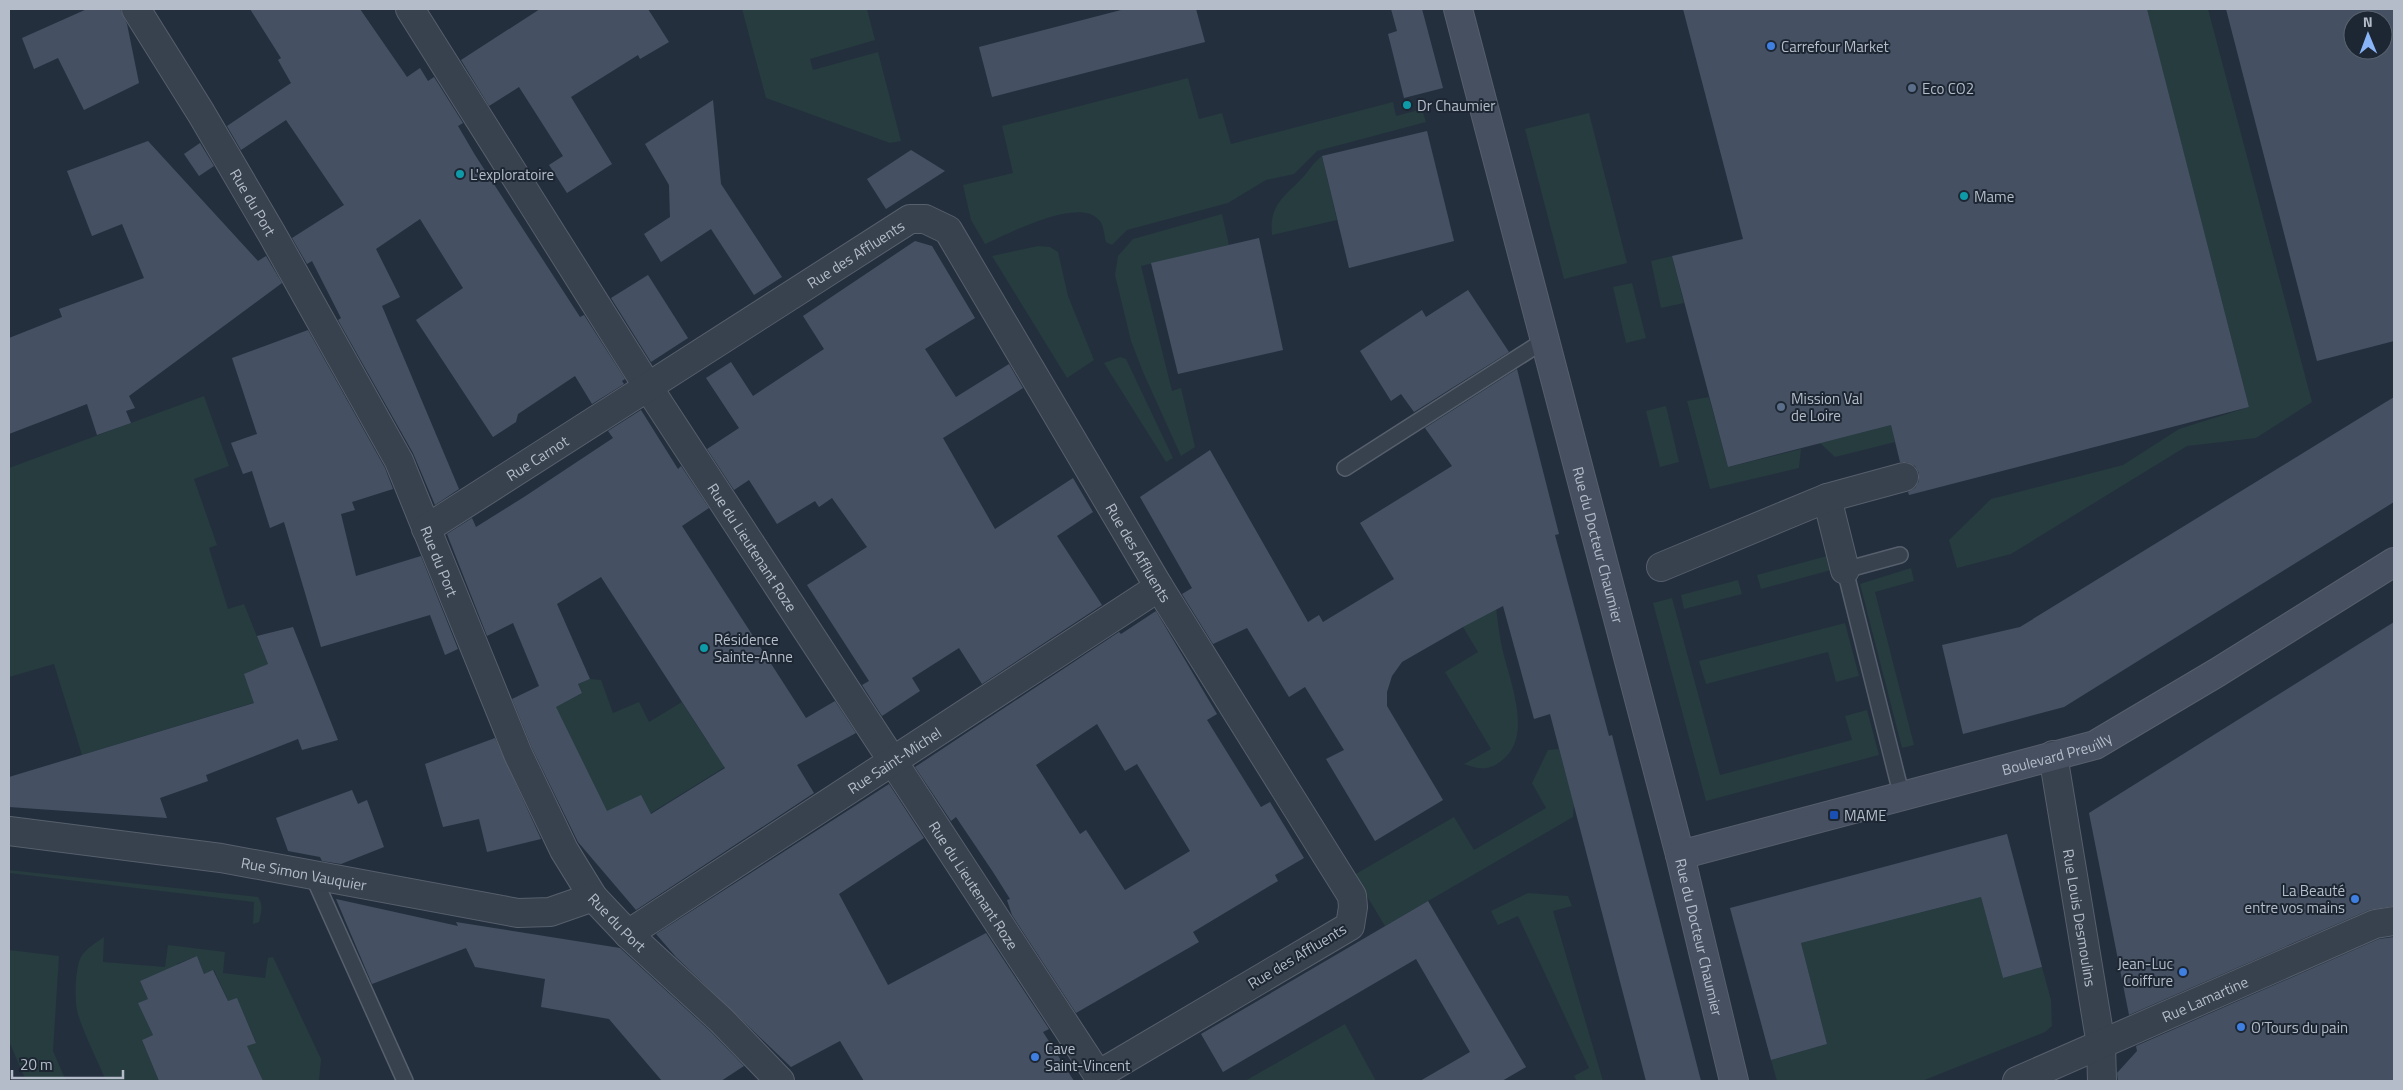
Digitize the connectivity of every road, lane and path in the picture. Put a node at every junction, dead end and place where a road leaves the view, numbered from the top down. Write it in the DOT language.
graph roads {
  1 [pos="136,9"];
  2 [pos="410,9"];
  3 [pos="1458,9"];
  4 [pos="1545,340"];
  5 [pos="648,387"];
  6 [pos="1345,468"];
  7 [pos="1904,477"];
  8 [pos="1827,498"];
  9 [pos="426,528"];
  10 [pos="1900,555"];
  11 [pos="2394,562"];
  12 [pos="1660,567"];
  13 [pos="1845,570"];
  14 [pos="1159,587"];
  15 [pos="2053,756"];
  16 [pos="894,760"];
  17 [pos="1902,797"];
  18 [pos="9,831"];
  19 [pos="1680,854"];
  20 [pos="313,876"];
  21 [pos="594,896"];
  22 [pos="2394,921"];
  23 [pos="628,934"];
  24 [pos="2101,1045"];
  25 [pos="1100,1078"];
  26 [pos="405,1081"];
  27 [pos="780,1081"];
  28 [pos="1734,1081"];
  29 [pos="2017,1081"];
  30 [pos="2102,1081"];
  1 -- 9 [label="street, Rue du Port"];
  2 -- 5 [label="street, Rue du Lieutenant Roze"];
  3 -- 4 [label="main road, Rue du Docteur Chaumier"];
  4 -- 6 [label="lane"];
  4 -- 19 [label="main road, Rue du Docteur Chaumier"];
  5 -- 9 [label="street, Rue Carnot"];
  5 -- 14 [label="street, Rue des Affluents"];
  5 -- 16 [label="street, Rue du Lieutenant Roze"];
  7 -- 8 [label="street"];
  8 -- 12 [label="street"];
  8 -- 13 [label="street"];
  9 -- 21 [label="street, Rue du Port"];
  10 -- 13 [label="lane"];
  11 -- 15 [label="main road, Boulevard Preuilly"];
  13 -- 17 [label="lane"];
  14 -- 16 [label="street, Rue Saint-Michel"];
  14 -- 25 [label="street, Rue des Affluents"];
  15 -- 17 [label="main road, Boulevard Preuilly"];
  15 -- 24 [label="street, Rue Louis Desmoulins"];
  16 -- 23 [label="street, Rue Saint-Michel"];
  16 -- 25 [label="street, Rue du Lieutenant Roze"];
  17 -- 19 [label="main road, Boulevard Preuilly"];
  18 -- 20 [label="street, Rue Simon Vauquier"];
  19 -- 28 [label="main road, Rue du Docteur Chaumier"];
  20 -- 21 [label="street, Rue Simon Vauquier"];
  20 -- 26 [label="lane"];
  21 -- 23 [label="street, Rue du Port"];
  22 -- 24 [label="street, Rue Lamartine"];
  23 -- 27 [label="street, Rue du Port"];
  24 -- 29 [label="street, Rue Lamartine"];
  24 -- 30 [label="street, Rue Louis Desmoulins"];
}
